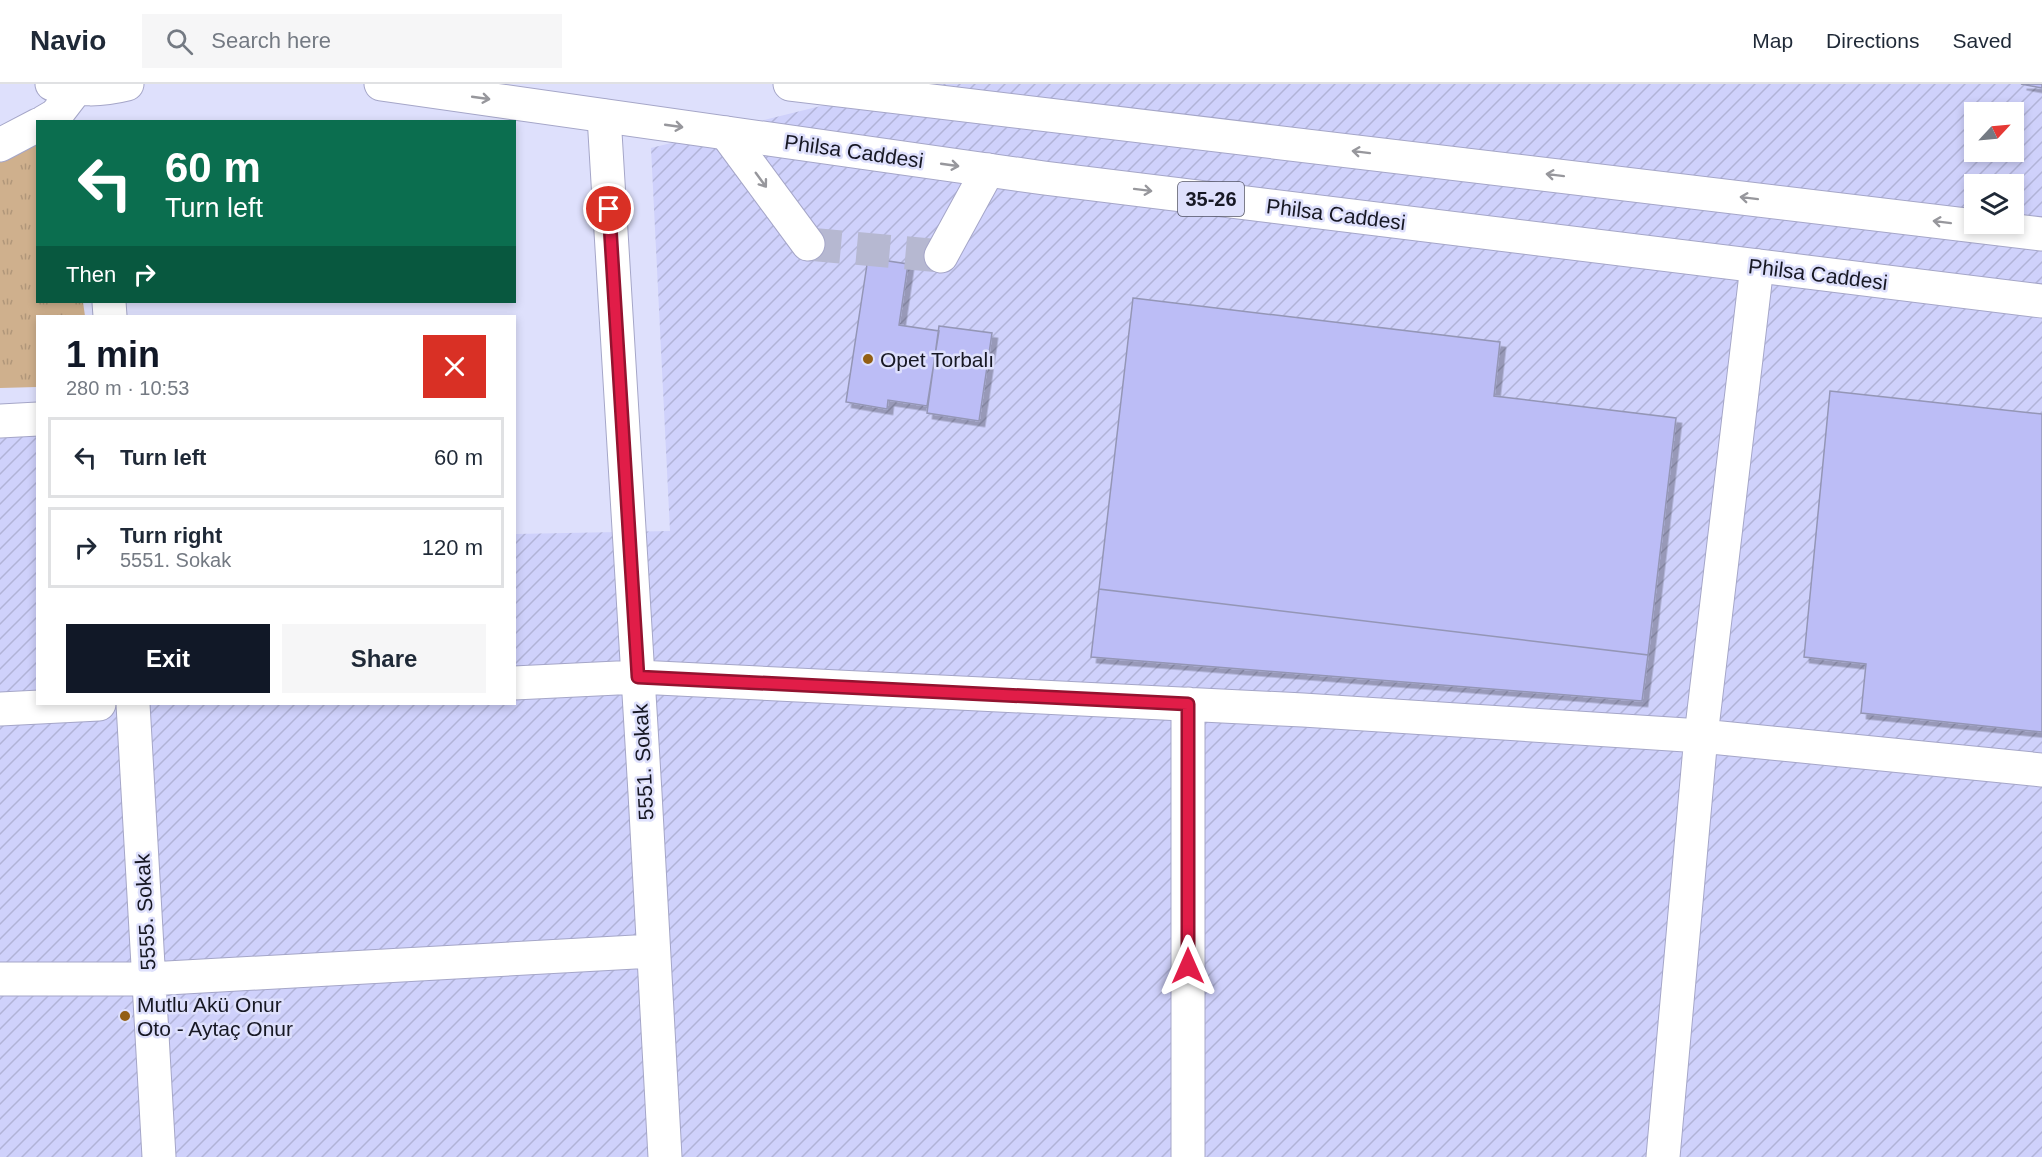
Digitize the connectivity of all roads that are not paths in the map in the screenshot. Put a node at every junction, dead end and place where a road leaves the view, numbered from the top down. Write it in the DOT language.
graph roads {
  1 [pos="127,84"];
  2 [pos="381,84"];
  3 [pos="790,84"];
  4 [pos="64,87"];
  5 [pos="604,116"];
  6 [pos="47,120"];
  7 [pos="36,126"];
  8 [pos="726,133"];
  9 [pos="0,145"];
  10 [pos="988,170"];
  11 [pos="2042,234"];
  12 [pos="808,244"];
  13 [pos="940,256"];
  14 [pos="1757,266"];
  15 [pos="2042,301"];
  16 [pos="36,419"];
  17 [pos="0,422"];
  18 [pos="638,677"];
  19 [pos="516,683"];
  20 [pos="1188,704"];
  21 [pos="79,705"];
  22 [pos="133,705"];
  23 [pos="0,709"];
  24 [pos="1701,736"];
  25 [pos="2042,770"];
  26 [pos="654,951"];
  27 [pos="149,979"];
  28 [pos="0,980"];
  29 [pos="159,1157"];
  30 [pos="665,1157"];
  31 [pos="1188,1157"];
  32 [pos="1663,1157"];
  1 -- 4 [label="main road"];
  2 -- 5 [label="main road, Philsa Caddesi / 35-26, one-way"];
  11 -- 3 [label="main road, one-way"];
  4 -- 6 [label="main road"];
  5 -- 8 [label="main road, Philsa Caddesi / 35-26, one-way"];
  5 -- 18 [label="main road, 5551. Sokak"];
  7 -- 9 [label="main road"];
  8 -- 10 [label="main road, Philsa Caddesi / 35-26, one-way"];
  8 -- 12 [label="main road, one-way"];
  10 -- 13 [label="main road"];
  10 -- 14 [label="main road, Philsa Caddesi / 35-26, one-way"];
  14 -- 15 [label="main road, Philsa Caddesi / 35-26"];
  14 -- 24 [label="main road"];
  16 -- 17 [label="main road"];
  18 -- 19 [label="main road"];
  18 -- 20 [label="main road"];
  18 -- 26 [label="main road, 5551. Sokak"];
  20 -- 24 [label="main road"];
  20 -- 31 [label="main road"];
  21 -- 23 [label="main road"];
  22 -- 27 [label="main road, 5555. Sokak"];
  24 -- 25 [label="main road"];
  24 -- 32 [label="main road"];
  26 -- 27 [label="main road"];
  26 -- 30 [label="main road, 5551. Sokak"];
  27 -- 28 [label="main road"];
  27 -- 29 [label="main road, 5555. Sokak"];
}
